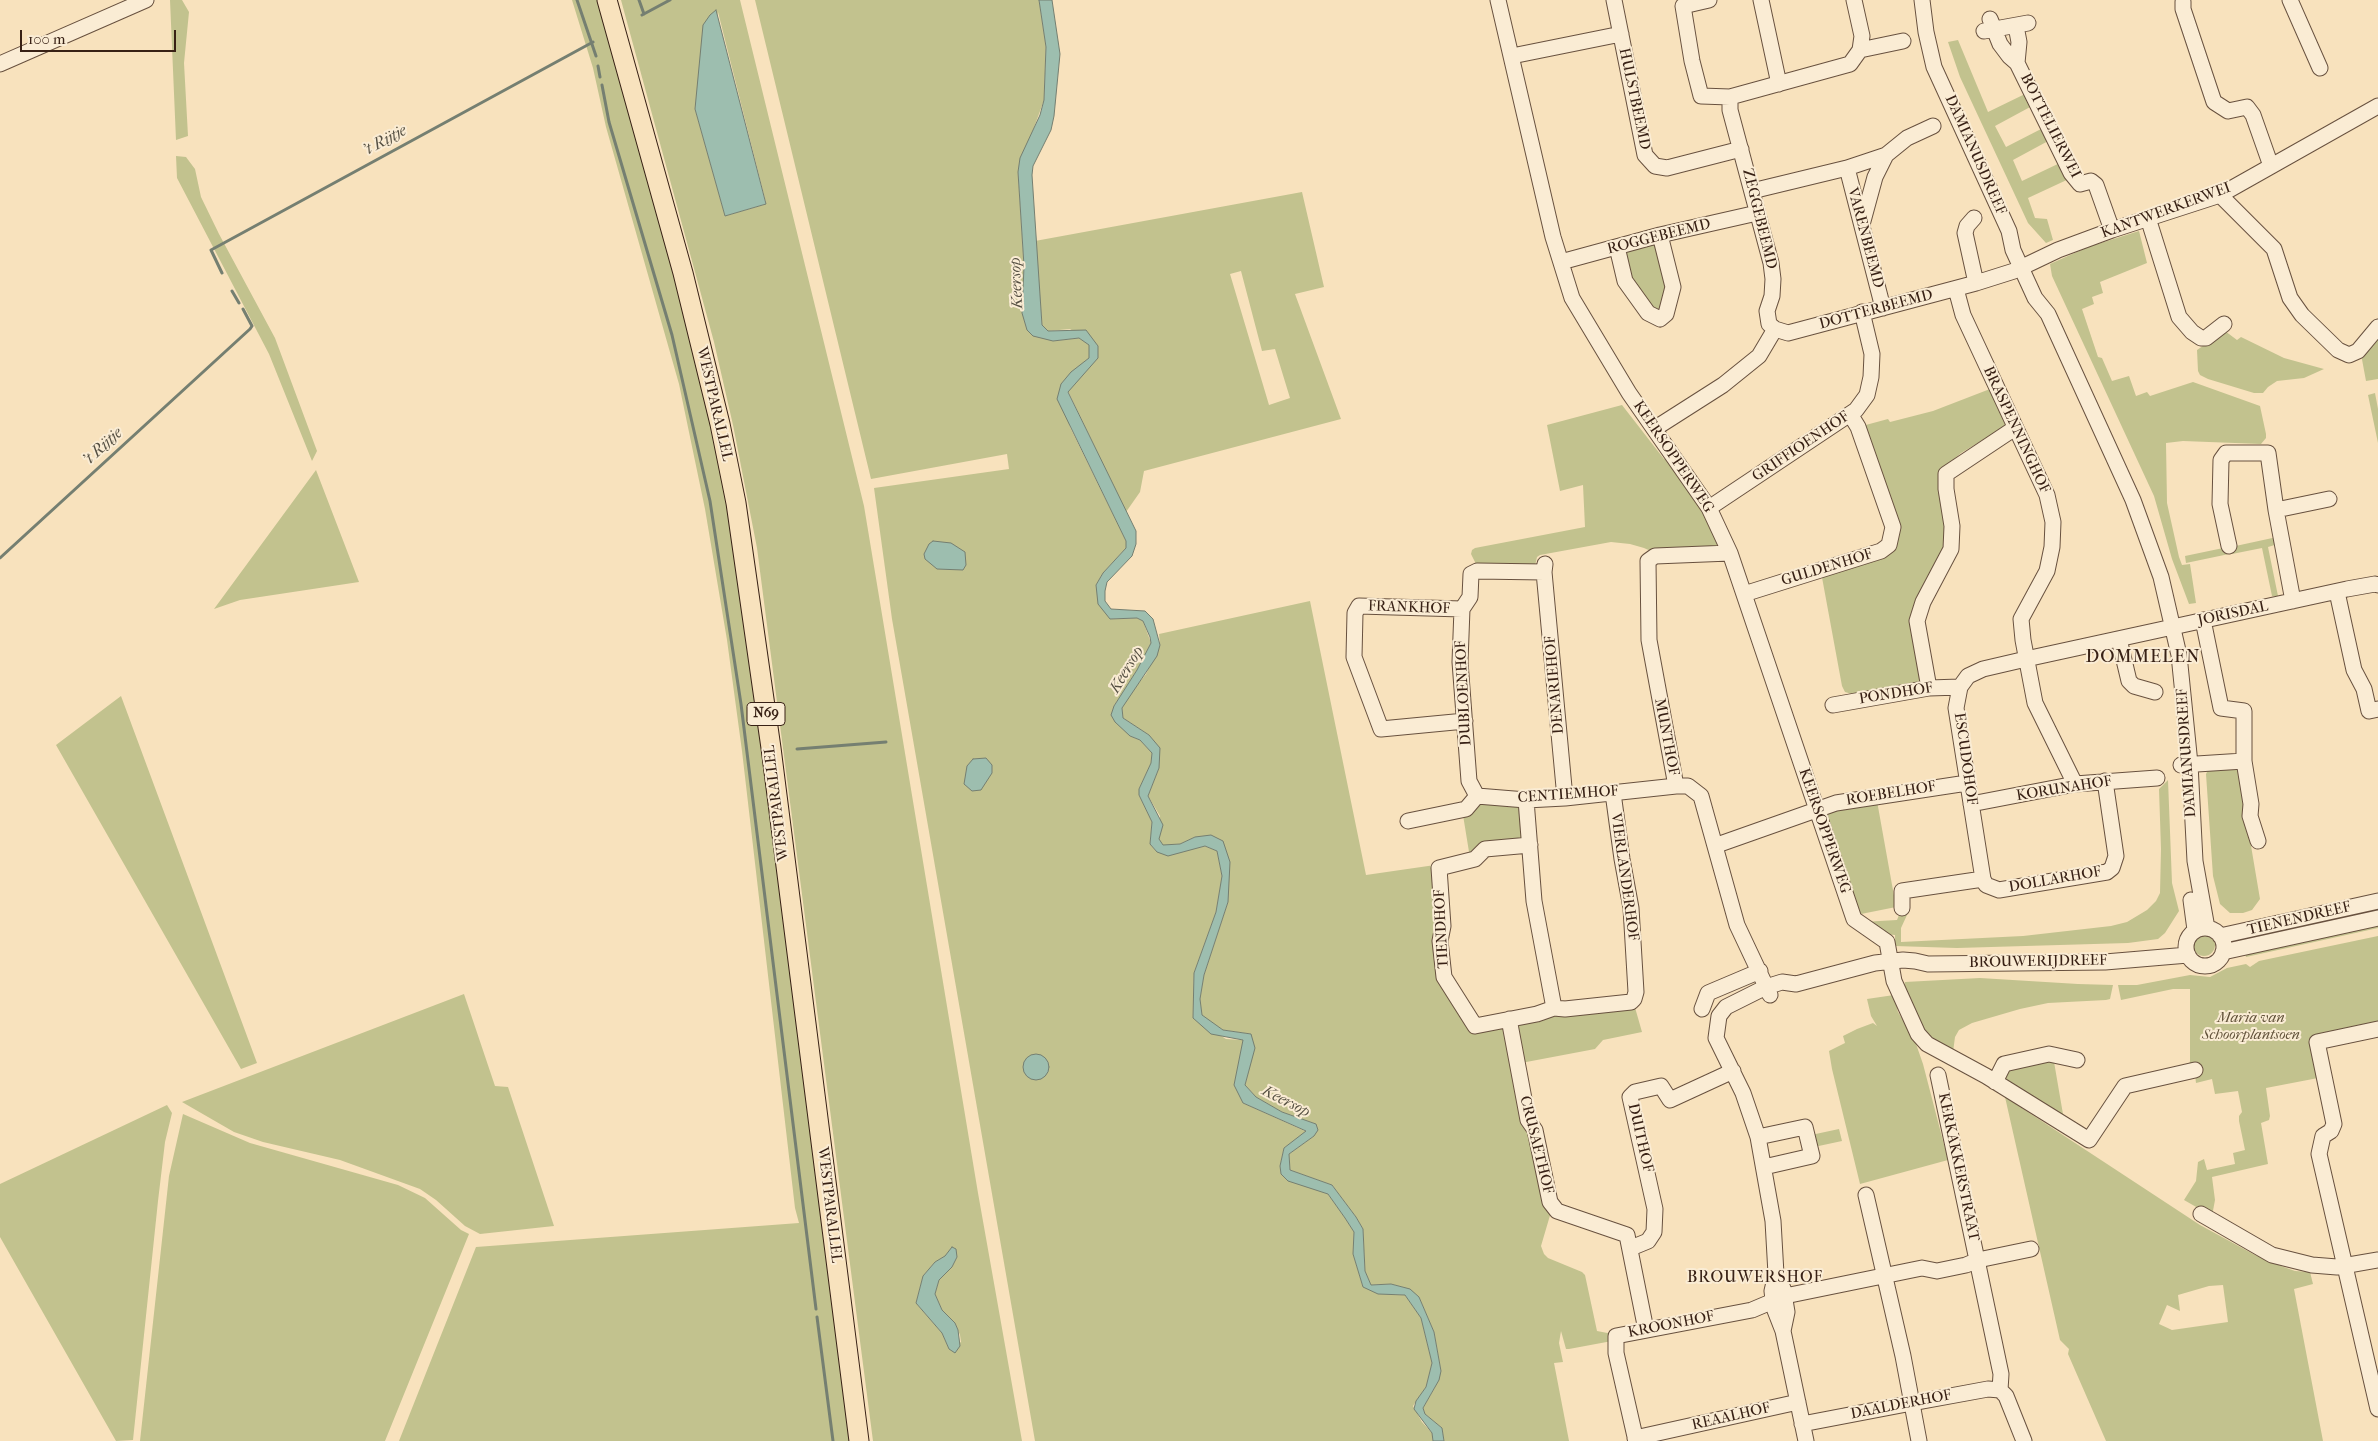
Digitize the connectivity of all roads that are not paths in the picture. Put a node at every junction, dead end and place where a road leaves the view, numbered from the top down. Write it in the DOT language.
graph roads {
  1 [pos="146,0"];
  2 [pos="606,0"];
  3 [pos="617,0"];
  4 [pos="1498,0"];
  5 [pos="1614,0"];
  6 [pos="1709,0"];
  7 [pos="1761,0"];
  8 [pos="1854,0"];
  9 [pos="2290,0"];
  10 [pos="2179,1"];
  11 [pos="1923,3"];
  12 [pos="1621,34"];
  13 [pos="1903,41"];
  14 [pos="1860,50"];
  15 [pos="1512,56"];
  16 [pos="2017,62"];
  17 [pos="0,64"];
  18 [pos="2320,68"];
  19 [pos="1779,84"];
  20 [pos="1730,97"];
  21 [pos="2378,106"];
  22 [pos="1932,126"];
  23 [pos="1741,149"];
  24 [pos="1886,156"];
  25 [pos="2271,166"];
  26 [pos="1847,168"];
  27 [pos="1752,191"];
  28 [pos="2220,195"];
  29 [pos="1757,213"];
  30 [pos="1974,218"];
  31 [pos="2148,218"];
  32 [pos="1862,225"];
  33 [pos="2112,230"];
  34 [pos="1660,235"];
  35 [pos="1617,247"];
  36 [pos="1561,262"];
  37 [pos="2025,266"];
  38 [pos="1976,283"];
  39 [pos="1956,289"];
  40 [pos="1883,308"];
  41 [pos="1862,312"];
  42 [pos="2224,324"];
  43 [pos="2378,327"];
  44 [pos="1775,330"];
  45 [pos="1850,414"];
  46 [pos="2015,428"];
  47 [pos="1654,429"];
  48 [pos="2329,499"];
  49 [pos="1709,508"];
  50 [pos="2276,510"];
  51 [pos="2229,546"];
  52 [pos="1730,553"];
  53 [pos="1544,568"];
  54 [pos="2377,585"];
  55 [pos="2337,592"];
  56 [pos="1744,594"];
  57 [pos="2293,602"];
  58 [pos="1462,609"];
  59 [pos="2203,620"];
  60 [pos="2168,628"];
  61 [pos="2119,639"];
  62 [pos="2026,659"];
  63 [pos="1960,687"];
  64 [pos="1930,688"];
  65 [pos="2155,692"];
  66 [pos="1832,705"];
  67 [pos="2378,709"];
  68 [pos="1465,722"];
  69 [pos="2244,761"];
  70 [pos="2185,765"];
  71 [pos="2157,778"];
  72 [pos="2105,781"];
  73 [pos="1967,783"];
  74 [pos="2075,784"];
  75 [pos="1676,786"];
  76 [pos="1613,793"];
  77 [pos="1477,796"];
  78 [pos="1566,798"];
  79 [pos="1526,800"];
  80 [pos="1971,804"];
  81 [pos="1815,810"];
  82 [pos="1408,821"];
  83 [pos="2258,841"];
  84 [pos="1530,845"];
  85 [pos="1716,845"];
  86 [pos="1982,879"];
  87 [pos="2378,901"];
  88 [pos="1902,908"];
  89 [pos="2378,918"];
  90 [pos="2201,929"];
  91 [pos="2220,936"];
  92 [pos="2187,949"];
  93 [pos="2223,952"];
  94 [pos="1891,966"];
  95 [pos="1760,971"];
  96 [pos="1768,991"];
  97 [pos="1554,1008"];
  98 [pos="1702,1009"];
  99 [pos="1509,1019"];
  100 [pos="2378,1029"];
  101 [pos="2076,1060"];
  102 [pos="2195,1070"];
  103 [pos="1733,1071"];
  104 [pos="1938,1075"];
  105 [pos="1995,1082"];
  106 [pos="1758,1137"];
  107 [pos="1764,1167"];
  108 [pos="1866,1195"];
  109 [pos="2201,1214"];
  110 [pos="1632,1248"];
  111 [pos="2030,1249"];
  112 [pos="1978,1260"];
  113 [pos="2378,1260"];
  114 [pos="2347,1265"];
  115 [pos="1884,1277"];
  116 [pos="1779,1299"];
  117 [pos="1646,1330"];
  118 [pos="2000,1390"];
  119 [pos="1798,1402"];
  120 [pos="1912,1403"];
  121 [pos="2378,1408"];
  122 [pos="1802,1424"];
  123 [pos="1635,1440"];
  124 [pos="859,1441"];
  125 [pos="870,1441"];
  126 [pos="1806,1441"];
  127 [pos="1919,1441"];
  128 [pos="2024,1441"];
  1 -- 17 [label="street"];
  2 -- 124 [label="main road, WESTPARALLEL / N69"];
  3 -- 125 [label="main road, WESTPARALLEL / N69"];
  4 -- 15 [label="street"];
  5 -- 12 [label="street, HULSTBEEMD"];
  6 -- 20 [label="street"];
  7 -- 19 [label="street"];
  8 -- 14 [label="street"];
  9 -- 18 [label="street"];
  10 -- 25 [label="street"];
  11 -- 37 [label="street, DAMIANUSDREEF"];
  12 -- 15 [label="street"];
  12 -- 23 [label="street, HULSTBEEMD"];
  13 -- 14 [label="street"];
  14 -- 19 [label="street"];
  15 -- 36 [label="street, KEERSOPPERWEG"];
  16 -- 16 [label="street, BOTTELIERWEI"];
  16 -- 33 [label="street, BOTTELIERWEI"];
  19 -- 20 [label="street"];
  20 -- 23 [label="street, ZEGGEBEEMD"];
  21 -- 25 [label="street, KANTWERKERWEI"];
  22 -- 24 [label="street"];
  23 -- 27 [label="street, ZEGGEBEEMD"];
  24 -- 26 [label="street"];
  24 -- 32 [label="street"];
  25 -- 28 [label="street, KANTWERKERWEI"];
  26 -- 27 [label="street"];
  26 -- 32 [label="street, VARENBEEMD"];
  27 -- 29 [label="street, ZEGGEBEEMD"];
  28 -- 31 [label="street, KANTWERKERWEI"];
  28 -- 43 [label="street"];
  29 -- 34 [label="street, ROGGEBEEMD"];
  29 -- 44 [label="street, ZEGGEBEEMD"];
  30 -- 38 [label="street"];
  31 -- 33 [label="street, KANTWERKERWEI"];
  31 -- 42 [label="street"];
  32 -- 40 [label="street, VARENBEEMD"];
  33 -- 37 [label="street, KANTWERKERWEI"];
  34 -- 35 [label="street, ROGGEBEEMD"];
  34 -- 35 [label="street"];
  35 -- 36 [label="street, ROGGEBEEMD"];
  36 -- 47 [label="street, KEERSOPPERWEG"];
  37 -- 38 [label="street, DOTTERBEEMD"];
  37 -- 60 [label="street, DAMIANUSDREEF"];
  38 -- 39 [label="street, DOTTERBEEMD"];
  39 -- 40 [label="street, DOTTERBEEMD"];
  39 -- 46 [label="street, BRASPENNINGHOF"];
  40 -- 41 [label="street, DOTTERBEEMD"];
  41 -- 44 [label="street, DOTTERBEEMD"];
  41 -- 45 [label="street, GRIFFIOENHOF"];
  44 -- 47 [label="street"];
  45 -- 49 [label="street, GRIFFIOENHOF"];
  45 -- 56 [label="street, GULDENHOF"];
  46 -- 62 [label="street, BRASPENNINGHOF"];
  46 -- 64 [label="street"];
  47 -- 49 [label="street, KEERSOPPERWEG"];
  48 -- 50 [label="street"];
  49 -- 52 [label="street, KEERSOPPERWEG"];
  50 -- 51 [label="street"];
  50 -- 57 [label="street"];
  52 -- 56 [label="street, KEERSOPPERWEG"];
  52 -- 75 [label="street, MUNTHOF"];
  53 -- 58 [label="street, DUBLOENHOF"];
  53 -- 78 [label="street, DENARIEHOF"];
  54 -- 55 [label="street, JORISDAL"];
  55 -- 57 [label="street, JORISDAL"];
  55 -- 67 [label="street"];
  56 -- 81 [label="street, KEERSOPPERWEG"];
  57 -- 59 [label="street, JORISDAL"];
  58 -- 68 [label="street, DUBLOENHOF"];
  58 -- 68 [label="street, FRANKHOF"];
  59 -- 60 [label="street, JORISDAL"];
  59 -- 69 [label="street"];
  60 -- 61 [label="street"];
  60 -- 70 [label="street, DAMIANUSDREEF"];
  61 -- 62 [label="street"];
  61 -- 65 [label="street"];
  62 -- 63 [label="street"];
  62 -- 74 [label="street, BRASPENNINGHOF"];
  63 -- 64 [label="street, PONDHOF"];
  63 -- 73 [label="street, ESCUDOHOF"];
  64 -- 66 [label="street, PONDHOF"];
  68 -- 77 [label="street, DUBLOENHOF"];
  69 -- 70 [label="street"];
  69 -- 83 [label="street"];
  70 -- 90 [label="street, DAMIANUSDREEF"];
  71 -- 72 [label="street, KORUNAHOF"];
  72 -- 74 [label="street, KORUNAHOF"];
  72 -- 86 [label="street, DOLLARHOF"];
  73 -- 80 [label="street, ESCUDOHOF"];
  73 -- 81 [label="street, ROEBELHOF"];
  74 -- 80 [label="street, KORUNAHOF"];
  75 -- 76 [label="street, CENTIEMHOF"];
  75 -- 85 [label="street, MUNTHOF"];
  76 -- 78 [label="street, CENTIEMHOF"];
  76 -- 97 [label="street, VIERLANDERHOF"];
  77 -- 79 [label="street, CENTIEMHOF"];
  77 -- 82 [label="street"];
  78 -- 79 [label="street, CENTIEMHOF"];
  79 -- 84 [label="street"];
  80 -- 86 [label="street, ESCUDOHOF"];
  81 -- 85 [label="street, ROEBELHOF"];
  81 -- 94 [label="street, KEERSOPPERWEG"];
  84 -- 97 [label="street"];
  84 -- 99 [label="street, TIENDHOF"];
  85 -- 95 [label="street, MUNTHOF"];
  86 -- 88 [label="street"];
  87 -- 91 [label="street, TIENENDREEF"];
  89 -- 93 [label="street, TIENENDREEF"];
  90 -- 91 [label="street"];
  90 -- 92 [label="street"];
  91 -- 93 [label="street"];
  92 -- 93 [label="street"];
  92 -- 94 [label="street, BROUWERIJDREEF"];
  94 -- 96 [label="street, BROUWERIJDREEF"];
  94 -- 105 [label="street, KEERSOPPERWEG"];
  95 -- 96 [label="street, MUNTHOF"];
  95 -- 98 [label="street"];
  96 -- 103 [label="street, BROUWERIJDREEF"];
  97 -- 99 [label="street, TIENDHOF"];
  99 -- 110 [label="street, CRUSAETHOF"];
  100 -- 114 [label="street"];
  101 -- 105 [label="street"];
  102 -- 105 [label="street, KEERSOPPERWEG"];
  103 -- 106 [label="street, BROUWERIJDREEF"];
  103 -- 110 [label="street, DUITHOF"];
  104 -- 112 [label="street, KERKAKKERSTRAAT"];
  106 -- 107 [label="street, BROUWERIJDREEF"];
  106 -- 107 [label="street"];
  107 -- 116 [label="street, BROUWERIJDREEF"];
  108 -- 115 [label="street"];
  109 -- 114 [label="street"];
  110 -- 117 [label="street"];
  111 -- 112 [label="street, KERKAKKERSTRAAT"];
  112 -- 115 [label="street, KROONHOF"];
  112 -- 118 [label="street, KERKAKKERSTRAAT"];
  113 -- 114 [label="street"];
  114 -- 121 [label="street"];
  115 -- 116 [label="street, KROONHOF"];
  115 -- 120 [label="street"];
  116 -- 117 [label="street, KROONHOF"];
  116 -- 119 [label="street, BROUWERIJDREEF"];
  117 -- 123 [label="street, KROONHOF"];
  118 -- 120 [label="street, DAALDERHOF"];
  118 -- 128 [label="street, KERKAKKERSTRAAT"];
  119 -- 122 [label="street, BROUWERIJDREEF"];
  119 -- 123 [label="street, REAALHOF"];
  120 -- 122 [label="street, DAALDERHOF"];
  120 -- 127 [label="street"];
  122 -- 126 [label="street, BROUWERIJDREEF"];
}
